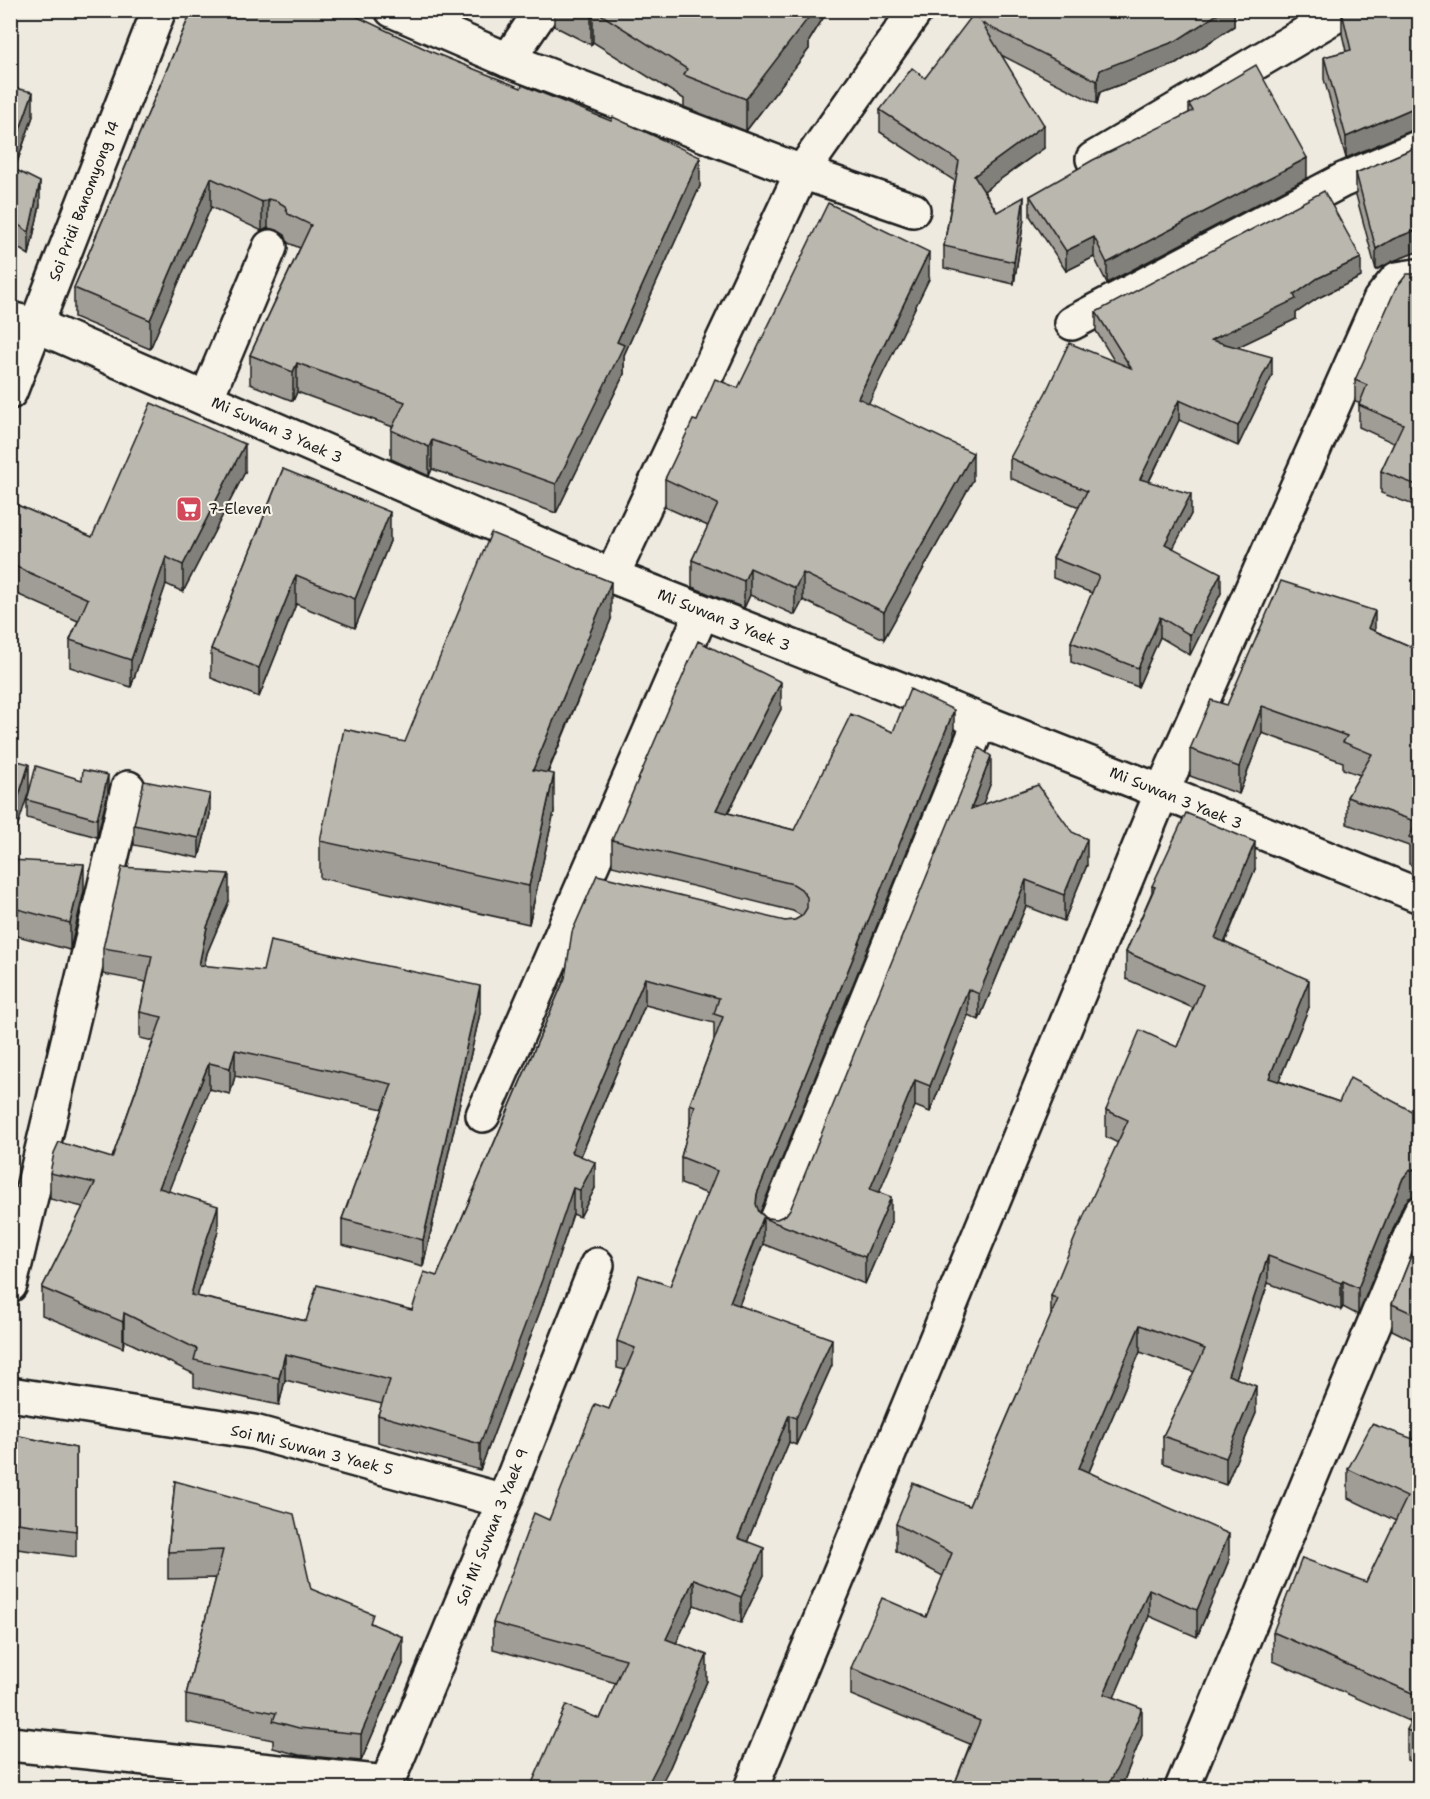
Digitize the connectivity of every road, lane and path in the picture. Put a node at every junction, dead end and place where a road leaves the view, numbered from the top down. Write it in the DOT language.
graph roads {
  1 [pos="159,10"];
  2 [pos="392,10"];
  3 [pos="542,10"];
  4 [pos="916,10"];
  5 [pos="1345,10"];
  6 [pos="508,60"];
  7 [pos="1419,147"];
  8 [pos="1093,159"];
  9 [pos="802,172"];
  10 [pos="913,210"];
  11 [pos="270,247"];
  12 [pos="1419,277"];
  13 [pos="23,322"];
  14 [pos="1072,322"];
  15 [pos="10,392"];
  16 [pos="206,399"];
  17 [pos="612,576"];
  18 [pos="702,612"];
  19 [pos="980,722"];
  20 [pos="128,788"];
  21 [pos="1162,792"];
  22 [pos="1419,896"];
  23 [pos="483,1115"];
  24 [pos="1419,1214"];
  25 [pos="774,1227"];
  26 [pos="597,1264"];
  27 [pos="10,1285"];
  28 [pos="10,1394"];
  29 [pos="504,1501"];
  30 [pos="10,1744"];
  31 [pos="386,1786"];
  32 [pos="751,1788"];
  33 [pos="1182,1788"];
  1 -- 13 [label="street, Soi Pridi Banomyong 14"];
  2 -- 6 [label="street"];
  3 -- 6 [label="street"];
  4 -- 9 [label="street"];
  5 -- 8 [label="street"];
  6 -- 9 [label="street"];
  7 -- 14 [label="street"];
  9 -- 10 [label="street"];
  9 -- 17 [label="street"];
  11 -- 16 [label="street"];
  12 -- 21 [label="street"];
  13 -- 15 [label="street, Soi Pridi Banomyong 14"];
  13 -- 16 [label="street, Mi Suwan 3 Yaek 3"];
  16 -- 17 [label="street, Mi Suwan 3 Yaek 3"];
  17 -- 18 [label="street, Mi Suwan 3 Yaek 3"];
  18 -- 19 [label="street, Mi Suwan 3 Yaek 3"];
  18 -- 23 [label="street"];
  19 -- 21 [label="street, Mi Suwan 3 Yaek 3"];
  19 -- 25 [label="street"];
  20 -- 27 [label="street"];
  21 -- 22 [label="street, Mi Suwan 3 Yaek 3"];
  21 -- 32 [label="street"];
  24 -- 33 [label="street"];
  26 -- 29 [label="street, Soi Mi Suwan 3 Yaek 9"];
  28 -- 29 [label="street, Soi Mi Suwan 3 Yaek 5"];
  29 -- 31 [label="street, Soi Mi Suwan 3 Yaek 9"];
  30 -- 31 [label="street"];
}
